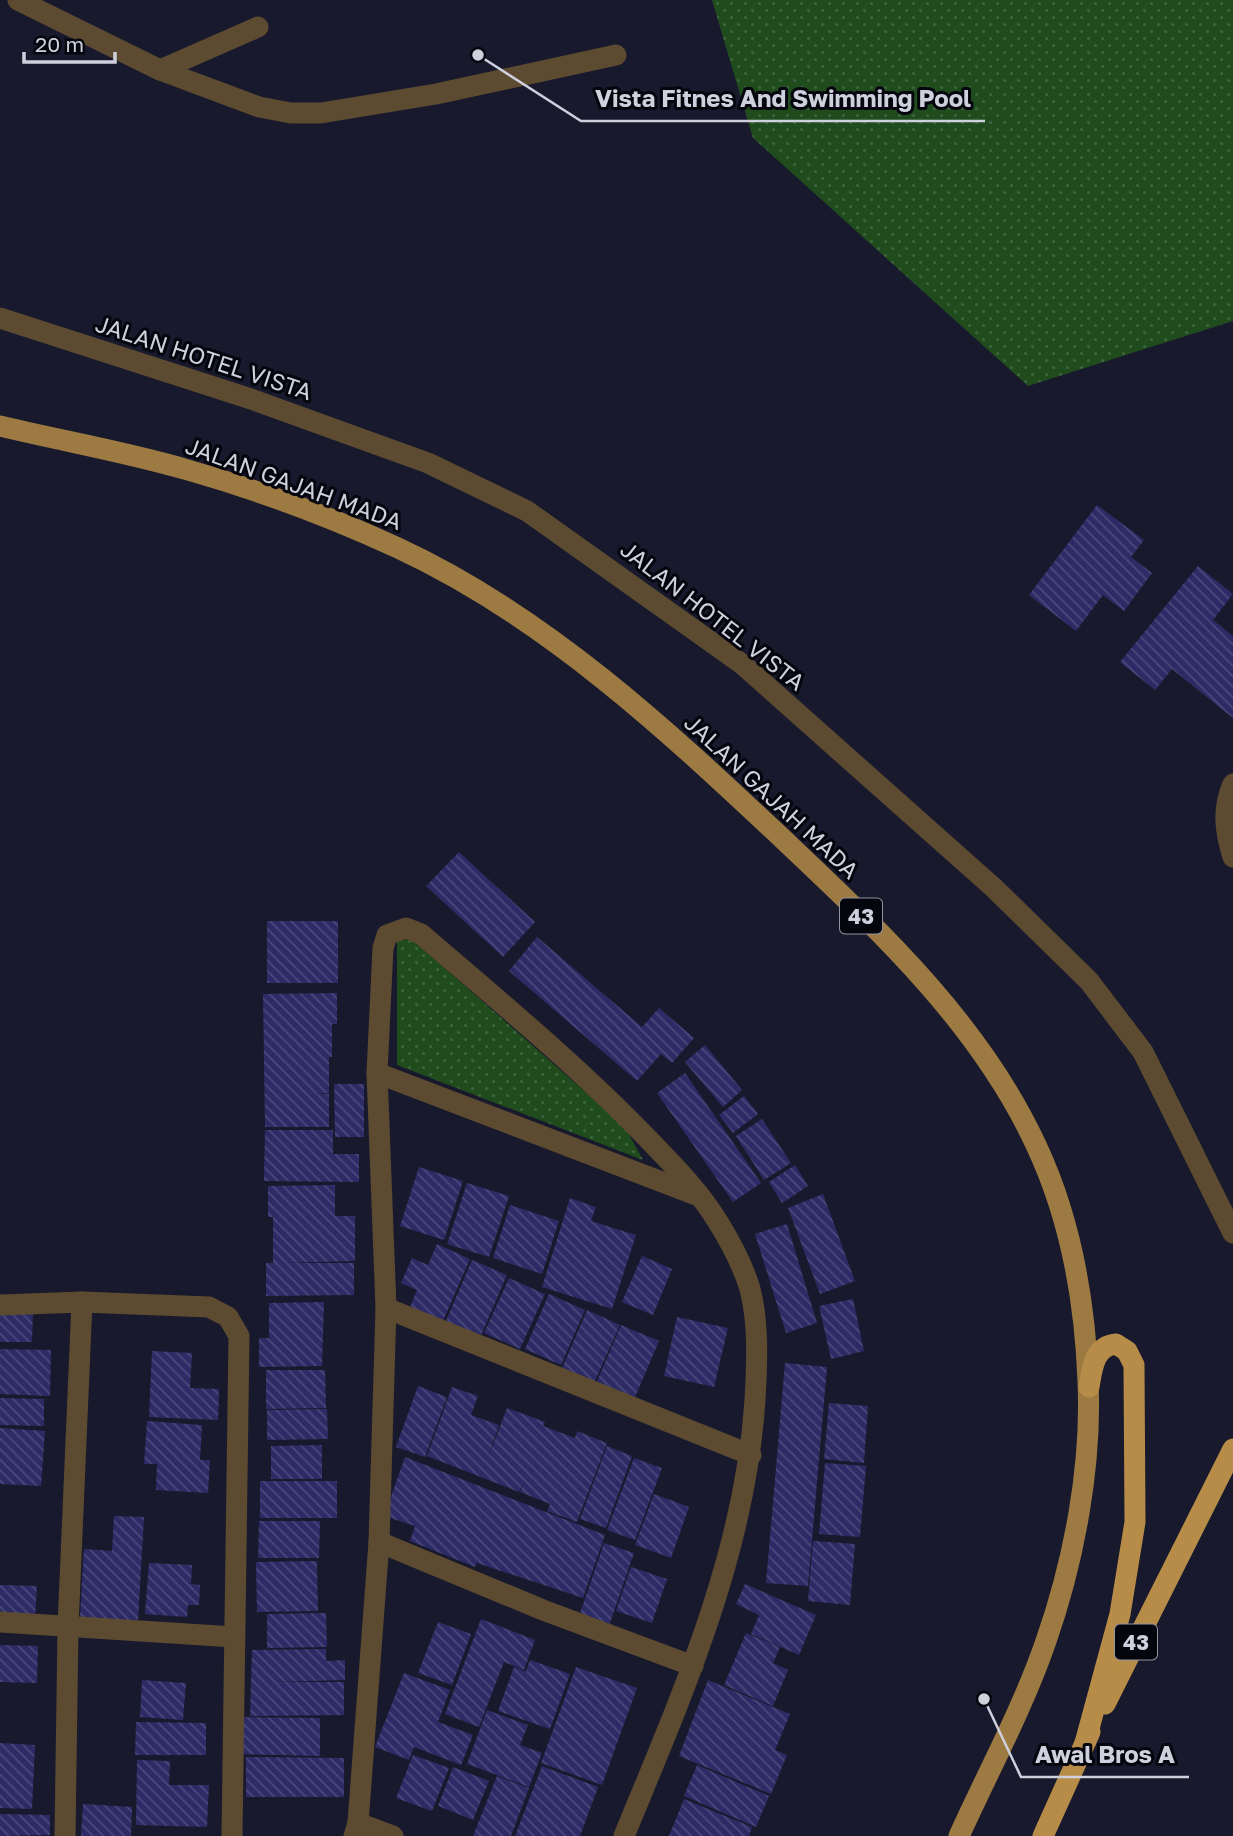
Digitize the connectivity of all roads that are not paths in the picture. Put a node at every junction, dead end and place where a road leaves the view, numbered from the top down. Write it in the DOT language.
graph roads {
  1 [pos="20,0"];
  2 [pos="258,27"];
  3 [pos="616,55"];
  4 [pos="160,70"];
  5 [pos="0,318"];
  6 [pos="0,426"];
  7 [pos="1233,784"];
  8 [pos="1233,857"];
  9 [pos="377,1073"];
  10 [pos="699,1196"];
  11 [pos="1233,1233"];
  12 [pos="82,1303"];
  13 [pos="0,1305"];
  14 [pos="386,1308"];
  15 [pos="1089,1387"];
  16 [pos="1233,1449"];
  17 [pos="751,1455"];
  18 [pos="380,1542"];
  19 [pos="0,1622"];
  20 [pos="68,1627"];
  21 [pos="234,1637"];
  22 [pos="694,1666"];
  23 [pos="1085,1743"];
  24 [pos="356,1830"];
  25 [pos="65,1836"];
  26 [pos="232,1836"];
  27 [pos="393,1836"];
  28 [pos="624,1836"];
  29 [pos="959,1836"];
  30 [pos="1043,1836"];
  1 -- 4 [label="street"];
  2 -- 4 [label="street"];
  3 -- 4 [label="street"];
  5 -- 11 [label="street, JALAN HOTEL VISTA"];
  6 -- 15 [label="main road, JALAN GAJAH MADA / 43"];
  7 -- 8 [label="street"];
  9 -- 10 [label="street"];
  9 -- 10 [label="street"];
  9 -- 14 [label="street"];
  10 -- 17 [label="street"];
  12 -- 13 [label="street"];
  12 -- 20 [label="street"];
  12 -- 21 [label="street"];
  14 -- 17 [label="street"];
  14 -- 18 [label="street"];
  15 -- 23 [label="highway"];
  15 -- 29 [label="main road, JALAN GAJAH MADA / 43"];
  16 -- 23 [label="highway, 43"];
  17 -- 22 [label="street"];
  18 -- 22 [label="street"];
  18 -- 24 [label="street"];
  19 -- 20 [label="street"];
  20 -- 21 [label="street"];
  20 -- 25 [label="street"];
  21 -- 26 [label="street"];
  22 -- 28 [label="street"];
  23 -- 30 [label="highway, 43"];
  24 -- 27 [label="street"];
}
